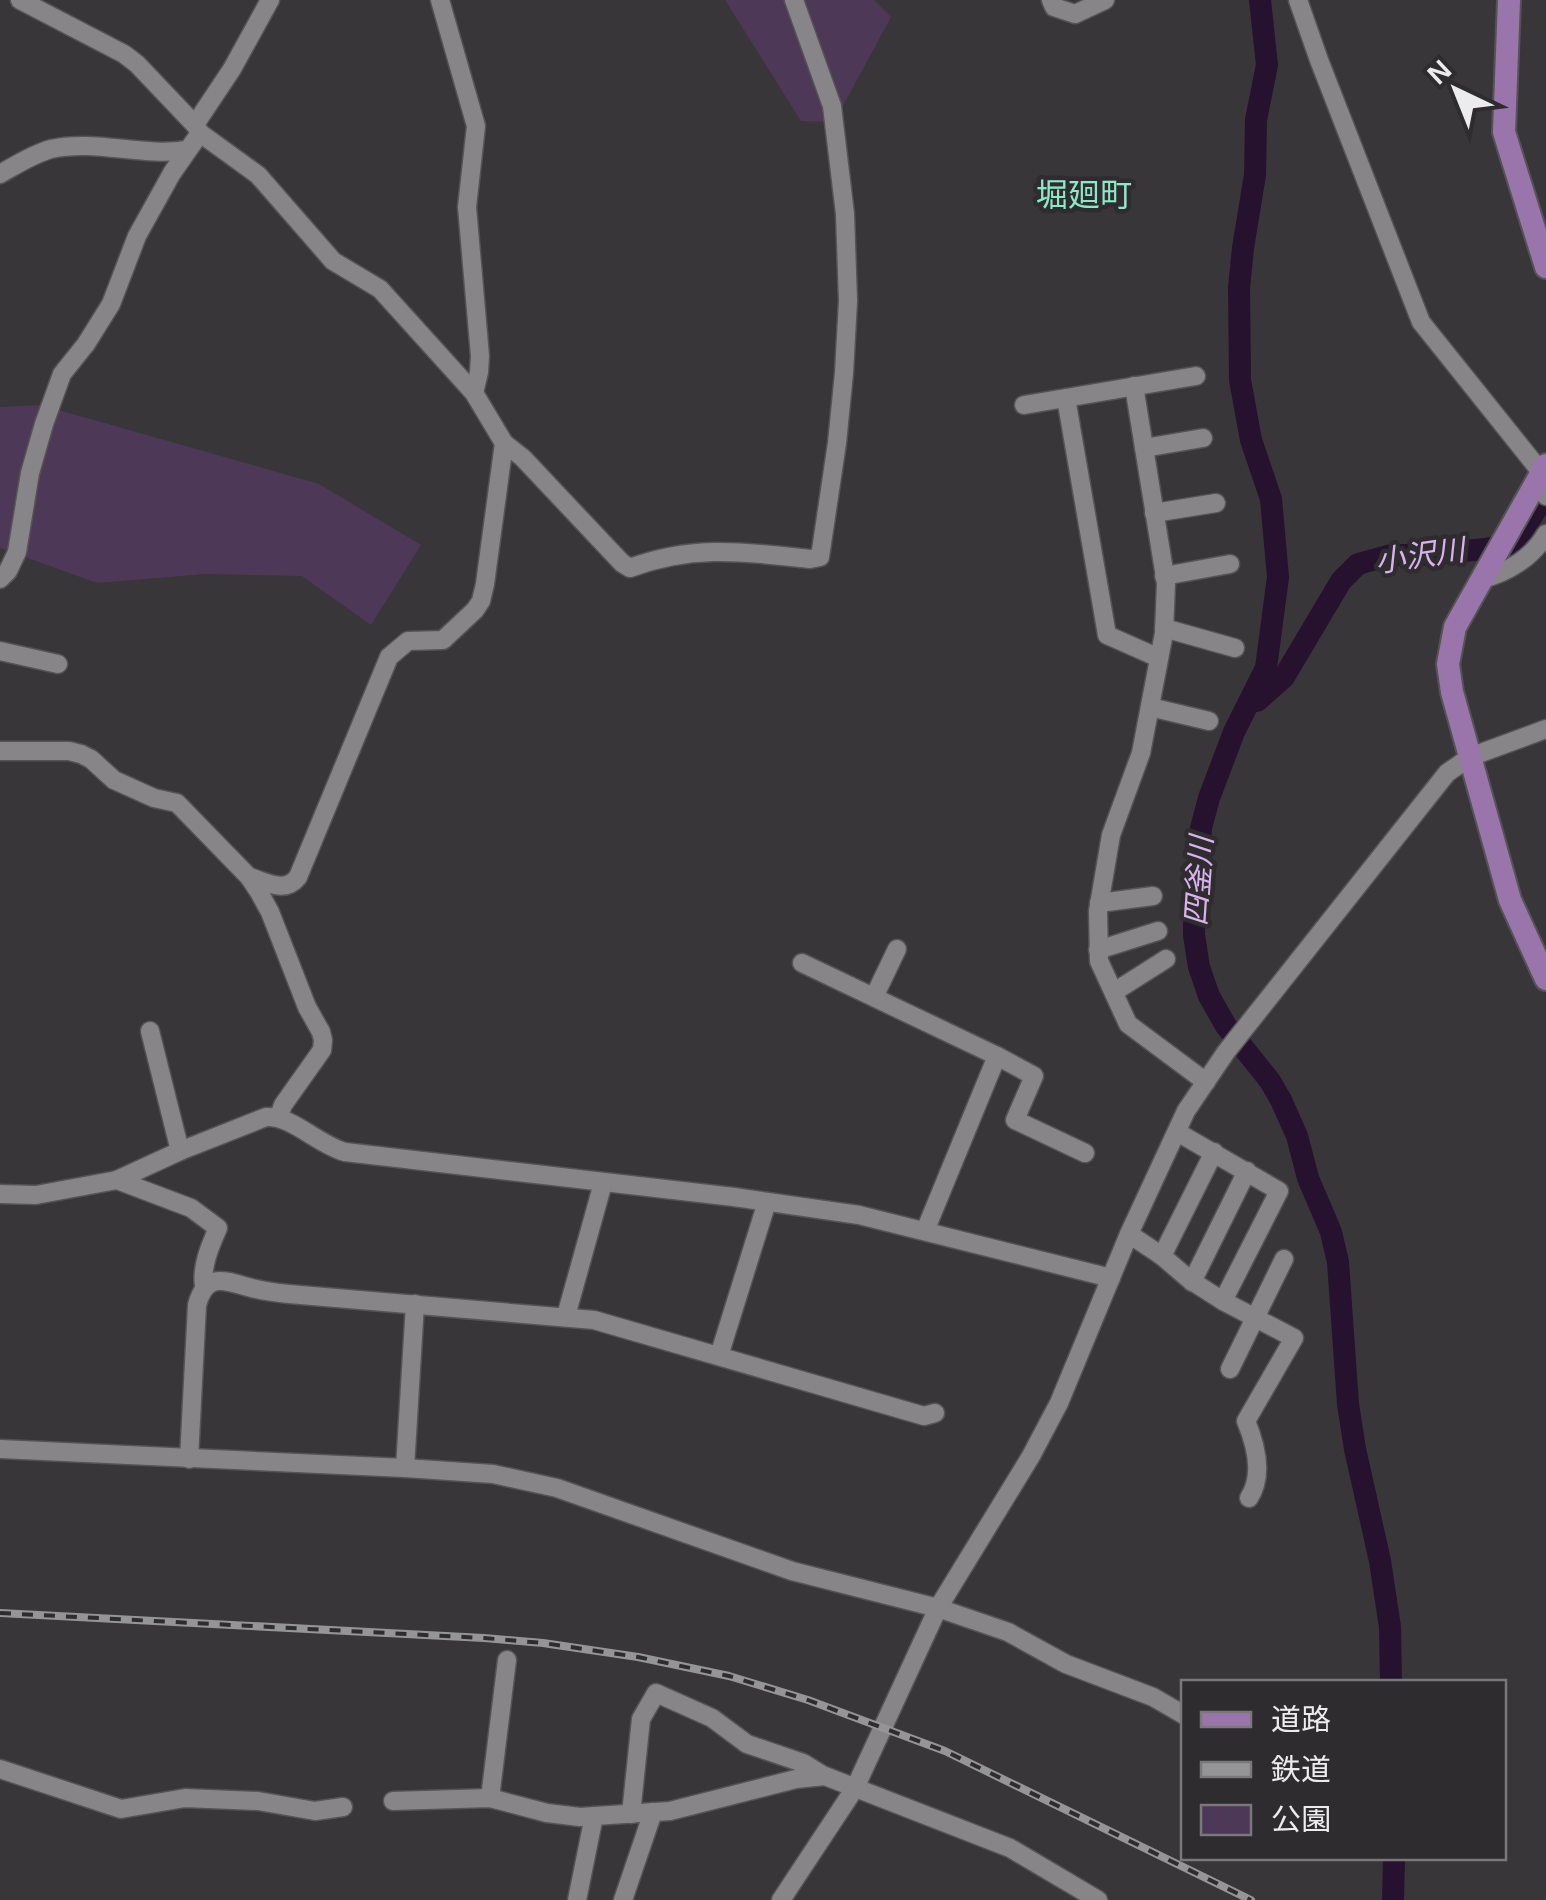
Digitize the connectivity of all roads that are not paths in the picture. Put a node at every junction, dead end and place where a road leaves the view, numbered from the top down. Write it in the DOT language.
graph roads {
  1 [pos="20,0"];
  2 [pos="270,0"];
  3 [pos="440,0"];
  4 [pos="794,0"];
  5 [pos="1051,0"];
  6 [pos="1105,0"];
  7 [pos="1298,0"];
  8 [pos="1509,0"];
  9 [pos="198,129"];
  10 [pos="186,150"];
  11 [pos="0,174"];
  12 [pos="1546,267"];
  13 [pos="1196,376"];
  14 [pos="1134,386"];
  15 [pos="474,393"];
  16 [pos="1066,398"];
  17 [pos="1024,404"];
  18 [pos="1203,438"];
  19 [pos="504,443"];
  20 [pos="1144,448"];
  21 [pos="1544,478"];
  22 [pos="1216,503"];
  23 [pos="1154,513"];
  24 [pos="1546,534"];
  25 [pos="1230,564"];
  26 [pos="1164,576"];
  27 [pos="0,579"];
  28 [pos="1482,579"];
  29 [pos="1164,628"];
  30 [pos="1235,648"];
  31 [pos="0,651"];
  32 [pos="1159,658"];
  33 [pos="58,664"];
  34 [pos="1150,707"];
  35 [pos="1209,721"];
  36 [pos="1546,729"];
  37 [pos="0,751"];
  38 [pos="1470,757"];
  39 [pos="249,877"];
  40 [pos="1154,896"];
  41 [pos="1099,903"];
  42 [pos="1158,931"];
  43 [pos="897,948"];
  44 [pos="1098,950"];
  45 [pos="1166,959"];
  46 [pos="802,963"];
  47 [pos="1546,979"];
  48 [pos="1114,992"];
  49 [pos="874,997"];
  50 [pos="150,1031"];
  51 [pos="997,1056"];
  52 [pos="1206,1082"];
  53 [pos="279,1116"];
  54 [pos="1177,1132"];
  55 [pos="180,1150"];
  56 [pos="1214,1152"];
  57 [pos="1084,1153"];
  58 [pos="1247,1172"];
  59 [pos="117,1180"];
  60 [pos="603,1183"];
  61 [pos="0,1194"];
  62 [pos="767,1202"];
  63 [pos="925,1231"];
  64 [pos="1129,1234"];
  65 [pos="1162,1256"];
  66 [pos="1284,1259"];
  67 [pos="1111,1278"];
  68 [pos="1192,1282"];
  69 [pos="204,1286"];
  70 [pos="1223,1301"];
  71 [pos="414,1304"];
  72 [pos="566,1316"];
  73 [pos="1256,1318"];
  74 [pos="719,1356"];
  75 [pos="1230,1369"];
  76 [pos="935,1413"];
  77 [pos="0,1448"];
  78 [pos="189,1459"];
  79 [pos="405,1468"];
  80 [pos="1249,1498"];
  81 [pos="938,1608"];
  82 [pos="507,1660"];
  83 [pos="1181,1713"];
  84 [pos="0,1768"];
  85 [pos="825,1776"];
  86 [pos="855,1788"];
  87 [pos="490,1798"];
  88 [pos="393,1801"];
  89 [pos="342,1807"];
  90 [pos="653,1812"];
  91 [pos="631,1814"];
  92 [pos="594,1816"];
  93 [pos="577,1900"];
  94 [pos="624,1900"];
  95 [pos="781,1900"];
  96 [pos="1098,1900"];
  1 -- 9 [label="street"];
  2 -- 9 [label="street"];
  3 -- 15 [label="street"];
  4 -- 19 [label="street"];
  5 -- 6 [label="street"];
  7 -- 21 [label="street"];
  8 -- 12 [label="main road"];
  9 -- 10 [label="street"];
  9 -- 15 [label="street"];
  10 -- 11 [label="street"];
  10 -- 27 [label="street"];
  13 -- 14 [label="street"];
  14 -- 16 [label="street"];
  14 -- 20 [label="street"];
  15 -- 19 [label="street"];
  16 -- 17 [label="street"];
  16 -- 32 [label="street"];
  18 -- 20 [label="street"];
  19 -- 39 [label="street"];
  20 -- 23 [label="street"];
  21 -- 28 [label="main road"];
  22 -- 23 [label="street"];
  23 -- 26 [label="street"];
  24 -- 28 [label="street"];
  25 -- 26 [label="street"];
  26 -- 29 [label="street"];
  28 -- 38 [label="main road"];
  29 -- 30 [label="street"];
  29 -- 32 [label="street"];
  31 -- 33 [label="street"];
  32 -- 34 [label="street"];
  34 -- 35 [label="street"];
  34 -- 41 [label="street"];
  36 -- 38 [label="street"];
  37 -- 39 [label="street"];
  38 -- 47 [label="main road"];
  38 -- 52 [label="street"];
  39 -- 53 [label="street"];
  40 -- 41 [label="street"];
  41 -- 44 [label="street"];
  42 -- 44 [label="street"];
  43 -- 49 [label="street"];
  44 -- 48 [label="street"];
  45 -- 48 [label="street"];
  46 -- 49 [label="street"];
  48 -- 52 [label="street"];
  49 -- 51 [label="street"];
  50 -- 55 [label="street"];
  51 -- 57 [label="street"];
  51 -- 63 [label="street"];
  52 -- 54 [label="street"];
  53 -- 55 [label="street"];
  53 -- 60 [label="street"];
  54 -- 56 [label="street"];
  54 -- 64 [label="street"];
  55 -- 59 [label="street"];
  56 -- 58 [label="street"];
  56 -- 65 [label="street"];
  58 -- 68 [label="street"];
  58 -- 70 [label="street"];
  59 -- 61 [label="street"];
  59 -- 69 [label="street"];
  60 -- 62 [label="street"];
  60 -- 72 [label="street"];
  62 -- 63 [label="street"];
  62 -- 74 [label="street"];
  63 -- 67 [label="street"];
  64 -- 65 [label="street"];
  64 -- 67 [label="street"];
  65 -- 68 [label="street"];
  66 -- 73 [label="street"];
  67 -- 81 [label="street"];
  68 -- 70 [label="street"];
  69 -- 71 [label="street"];
  69 -- 78 [label="street"];
  70 -- 73 [label="street"];
  71 -- 72 [label="street"];
  71 -- 79 [label="street"];
  72 -- 74 [label="street"];
  73 -- 75 [label="street"];
  73 -- 80 [label="street"];
  74 -- 76 [label="street"];
  77 -- 78 [label="street"];
  78 -- 79 [label="street"];
  79 -- 81 [label="street"];
  81 -- 83 [label="street"];
  81 -- 86 [label="street"];
  82 -- 87 [label="street"];
  84 -- 89 [label="street"];
  85 -- 86 [label="street"];
  85 -- 90 [label="street"];
  85 -- 91 [label="street"];
  86 -- 95 [label="street"];
  86 -- 96 [label="street"];
  87 -- 88 [label="street"];
  87 -- 92 [label="street"];
  90 -- 91 [label="street"];
  90 -- 94 [label="street"];
  91 -- 92 [label="street"];
  92 -- 93 [label="street"];
}
